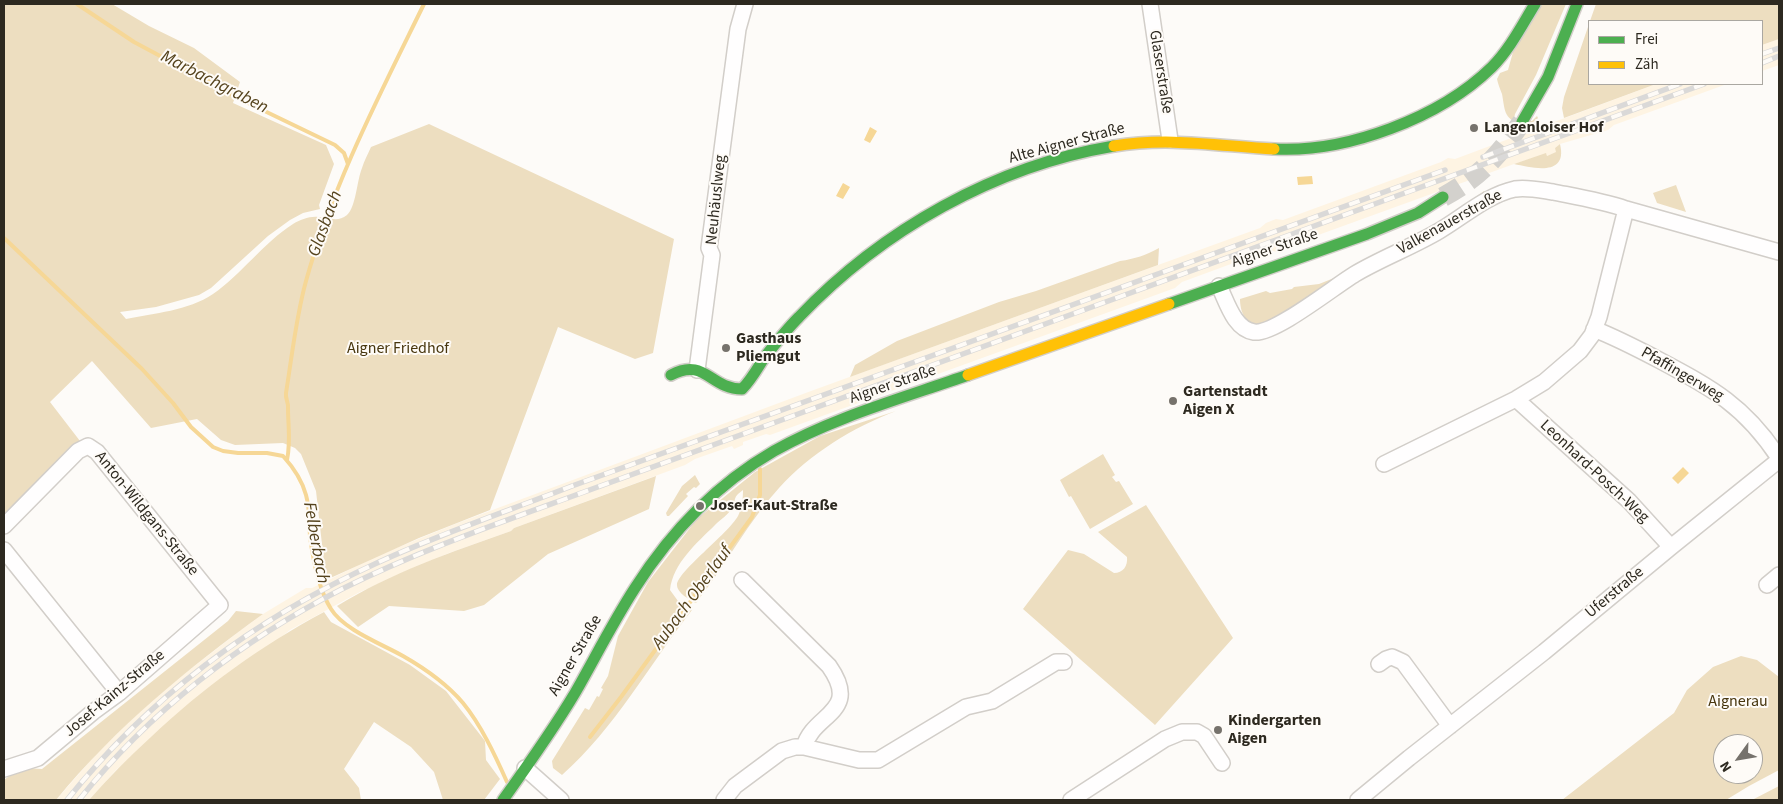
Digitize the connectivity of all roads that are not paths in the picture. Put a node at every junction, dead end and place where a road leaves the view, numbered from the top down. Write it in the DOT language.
graph roads {
  1 [pos="745,4"];
  2 [pos="1150,4"];
  3 [pos="1534,4"];
  4 [pos="1577,4"];
  5 [pos="1522,122"];
  6 [pos="1170,140"];
  7 [pos="1443,197"];
  8 [pos="1626,209"];
  9 [pos="1779,252"];
  10 [pos="1220,286"];
  11 [pos="1594,329"];
  12 [pos="697,370"];
  13 [pos="671,375"];
  14 [pos="1516,399"];
  15 [pos="1779,459"];
  16 [pos="1384,464"];
  17 [pos="4,526"];
  18 [pos="1671,547"];
  19 [pos="4,550"];
  20 [pos="1779,575"];
  21 [pos="742,580"];
  22 [pos="1767,585"];
  23 [pos="220,606"];
  24 [pos="1064,662"];
  25 [pos="1380,664"];
  26 [pos="119,693"];
  27 [pos="1450,726"];
  28 [pos="804,747"];
  29 [pos="1222,763"];
  30 [pos="5,766"];
  31 [pos="525,768"];
  32 [pos="504,799"];
  33 [pos="561,800"];
  34 [pos="724,800"];
  35 [pos="1071,800"];
  36 [pos="1358,800"];
  1 -- 12 [label="street, Neuhäuslweg"];
  2 -- 6 [label="street, Glaserstraße"];
  3 -- 6 [label="main road, Alte Aigner Straße"];
  4 -- 5 [label="main road"];
  6 -- 12 [label="main road, Alte Aigner Straße"];
  7 -- 10 [label="main road, Aigner Straße"];
  8 -- 9 [label="street, Valkenauerstraße"];
  8 -- 10 [label="street, Valkenauerstraße"];
  8 -- 11 [label="street"];
  10 -- 31 [label="main road, Aigner Straße"];
  11 -- 14 [label="street"];
  11 -- 15 [label="street, Pfaffingerweg"];
  12 -- 13 [label="main road"];
  14 -- 16 [label="street"];
  14 -- 18 [label="street, Leonhard-Posch-Weg"];
  15 -- 18 [label="street, Uferstraße"];
  17 -- 23 [label="street, Anton-Wildgans-Straße"];
  18 -- 27 [label="street, Uferstraße"];
  19 -- 26 [label="street"];
  20 -- 22 [label="street"];
  21 -- 28 [label="street"];
  23 -- 26 [label="street, Josef-Kainz-Straße"];
  24 -- 28 [label="street"];
  25 -- 27 [label="street"];
  26 -- 30 [label="street, Josef-Kainz-Straße"];
  27 -- 36 [label="street, Uferstraße"];
  28 -- 34 [label="street"];
  29 -- 35 [label="street"];
  31 -- 32 [label="main road, Aigner Straße"];
  31 -- 33 [label="street"];
}
